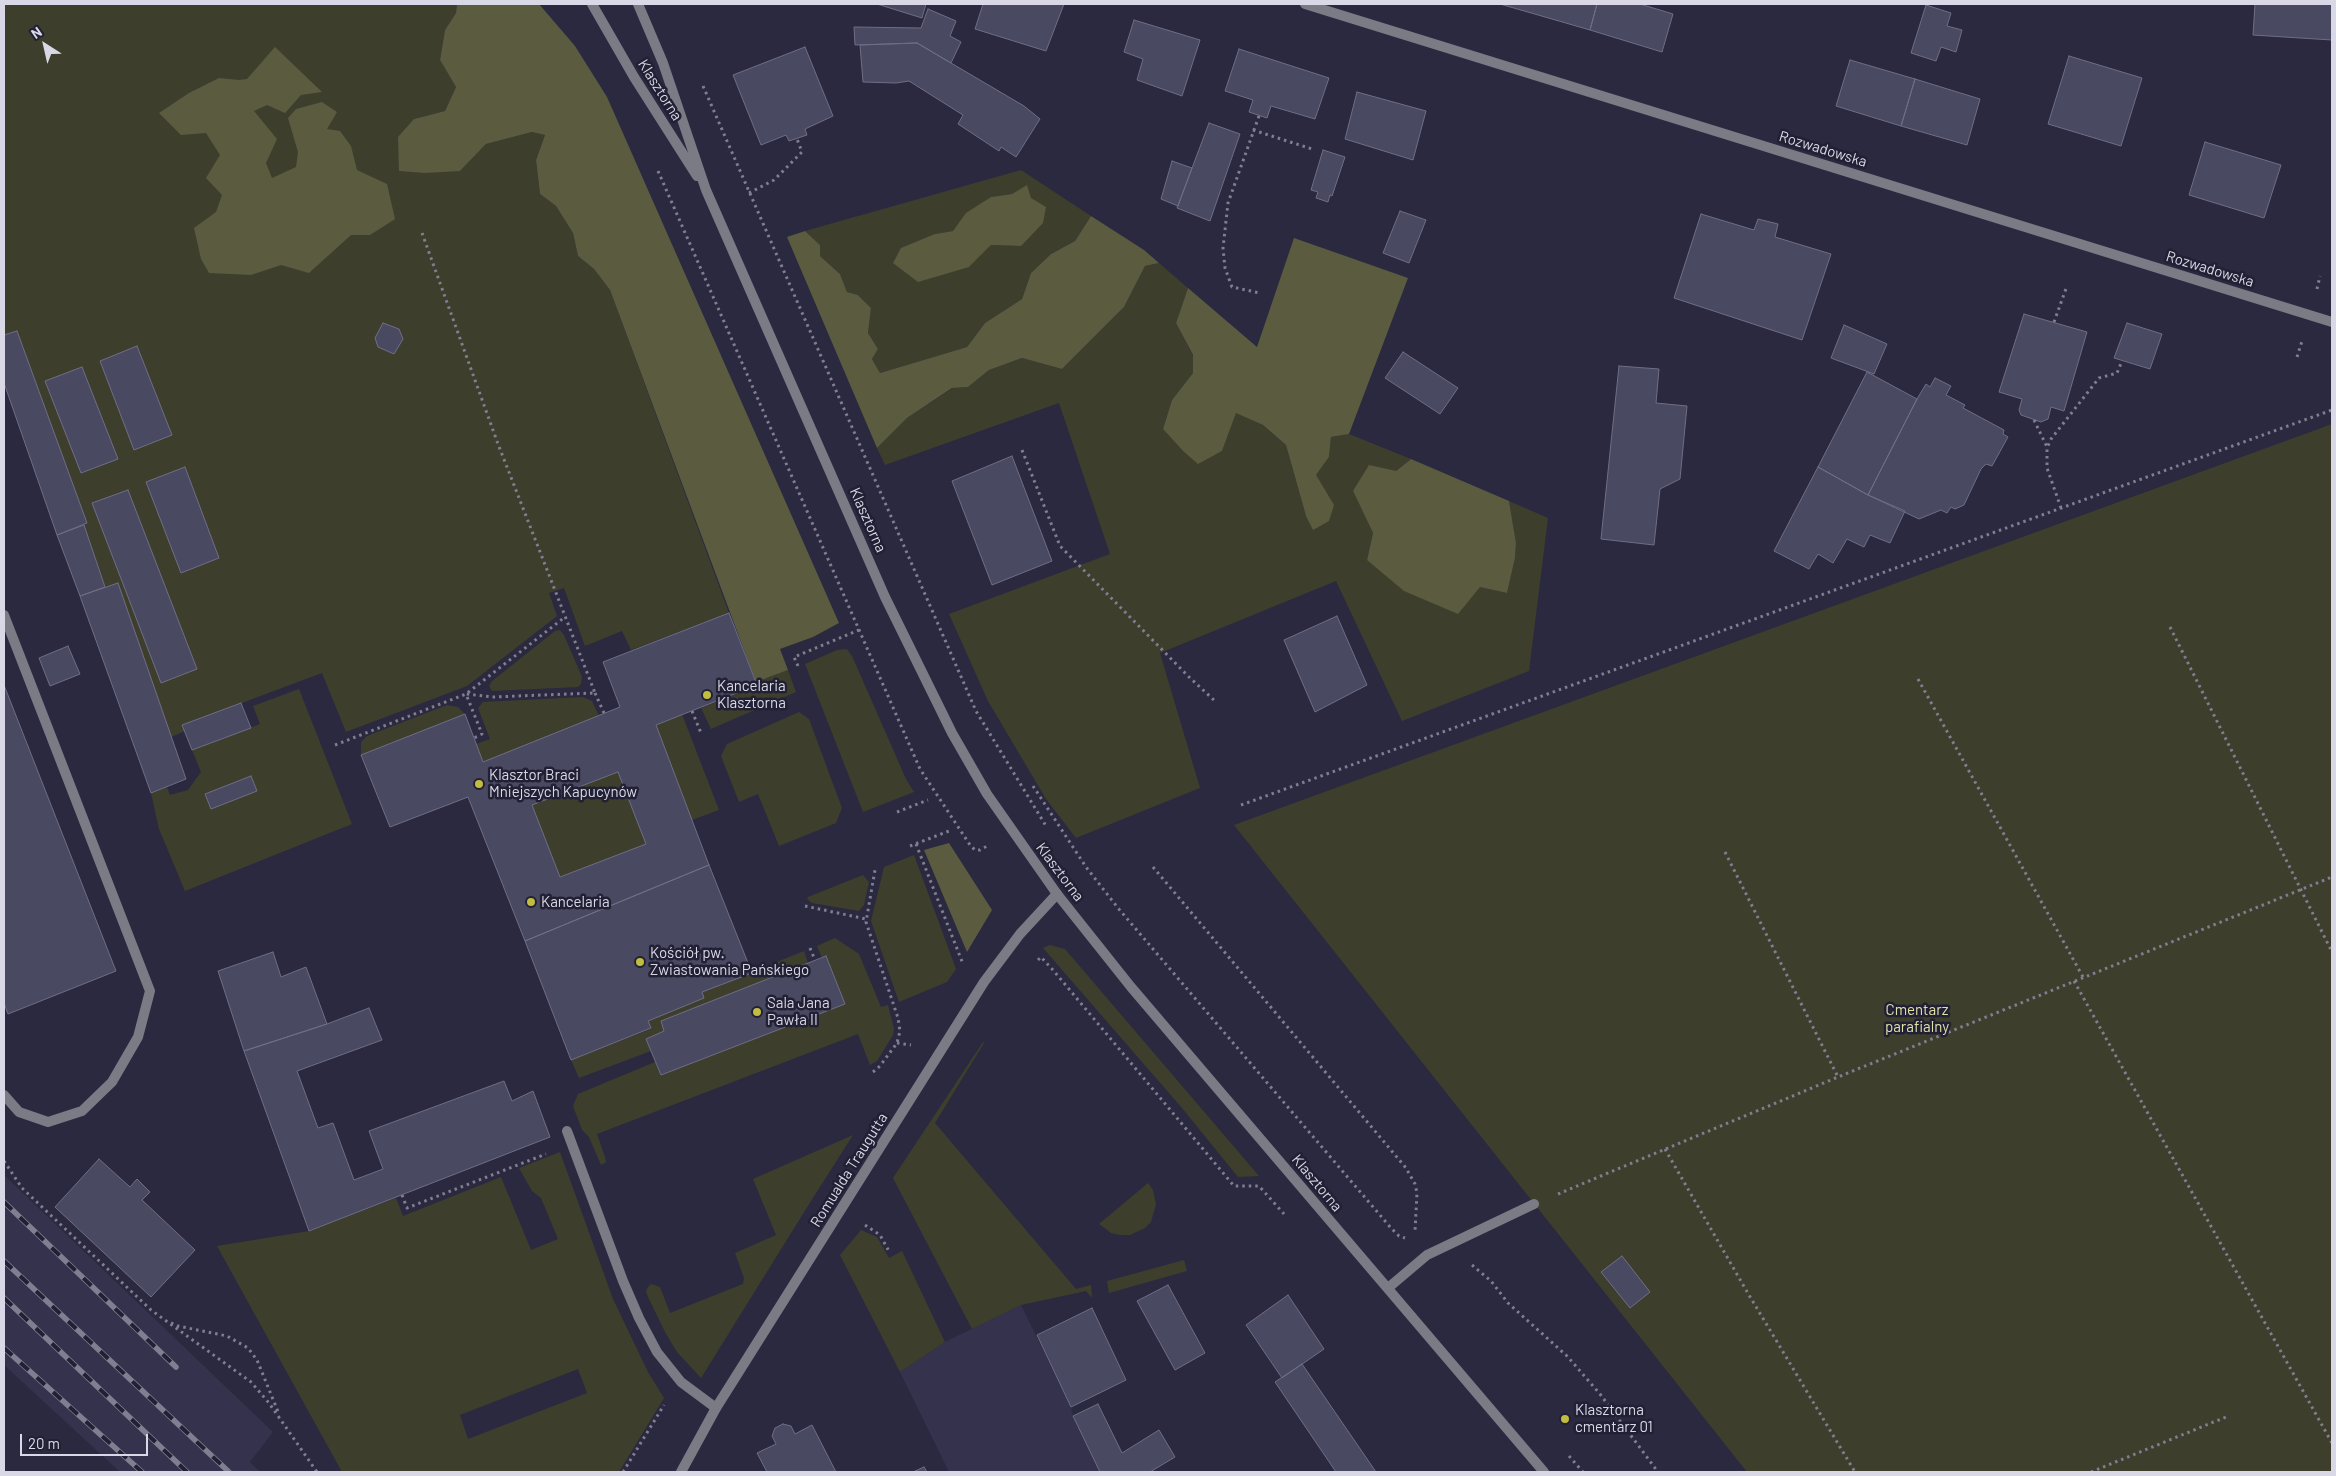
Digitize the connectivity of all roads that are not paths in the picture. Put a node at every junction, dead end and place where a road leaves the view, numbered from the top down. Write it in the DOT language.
graph roads {
  1 [pos="592,4"];
  2 [pos="638,4"];
  3 [pos="1305,4"];
  4 [pos="1319,6"];
  5 [pos="706,190"];
  6 [pos="2332,322"];
  7 [pos="4,615"];
  8 [pos="1056,894"];
  9 [pos="4,1095"];
  10 [pos="567,1131"];
  11 [pos="1534,1204"];
  12 [pos="1388,1288"];
  13 [pos="716,1408"];
  14 [pos="681,1472"];
  15 [pos="1544,1472"];
  1 -- 5 [label="street, Klasztorna"];
  2 -- 5 [label="street, Klasztorna"];
  3 -- 4 [label="street, Rozwadowska"];
  4 -- 6 [label="street, Rozwadowska"];
  5 -- 8 [label="street, Klasztorna"];
  7 -- 9 [label="street"];
  8 -- 12 [label="street, Klasztorna"];
  8 -- 13 [label="street, Romualda Traugutta"];
  10 -- 13 [label="street"];
  11 -- 12 [label="street"];
  12 -- 15 [label="street, Klasztorna"];
  13 -- 14 [label="street, Romualda Traugutta"];
}
